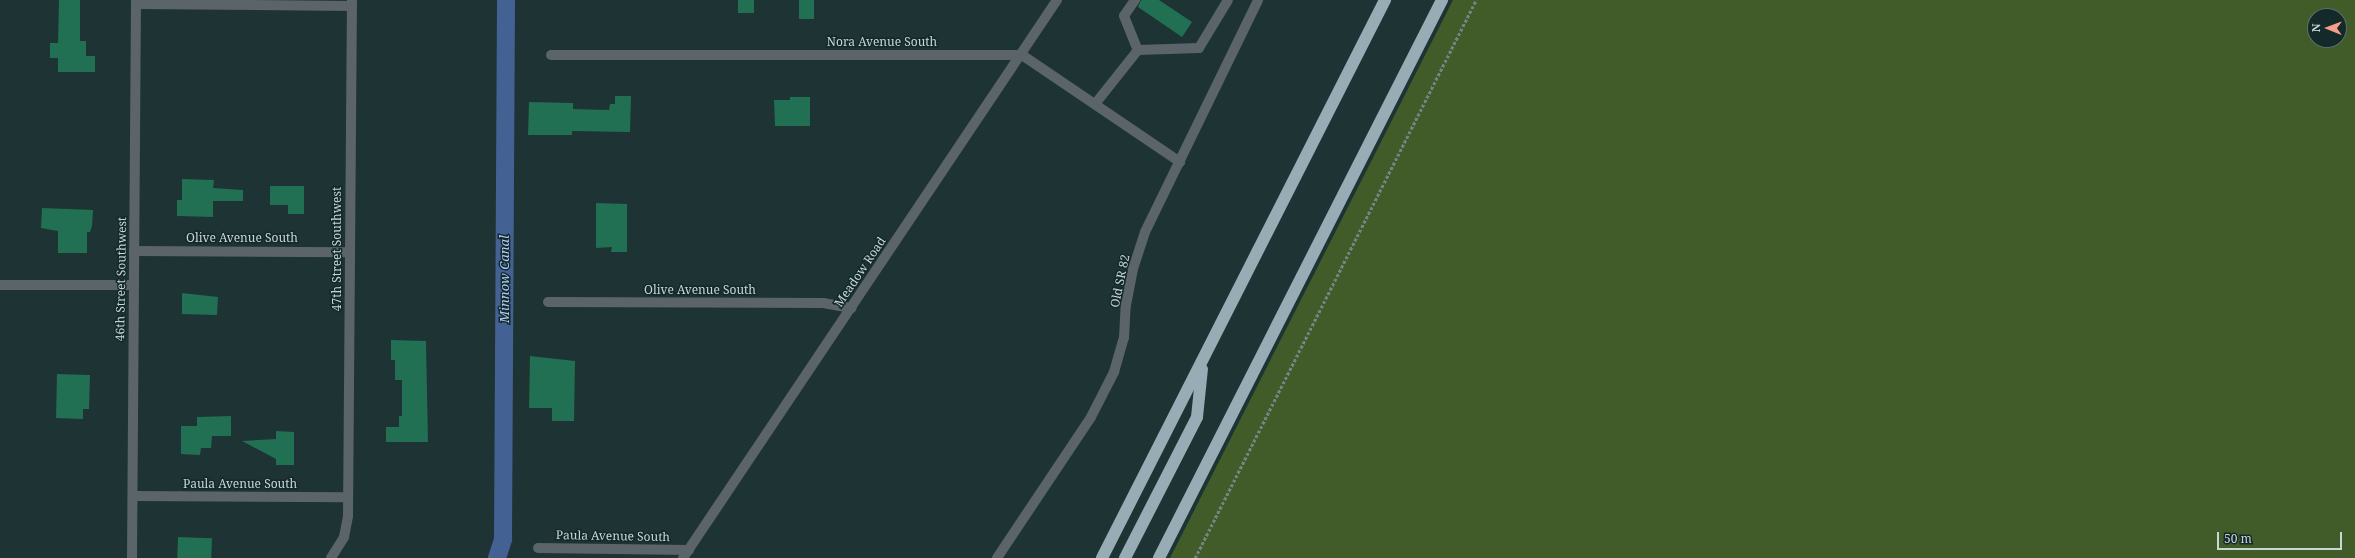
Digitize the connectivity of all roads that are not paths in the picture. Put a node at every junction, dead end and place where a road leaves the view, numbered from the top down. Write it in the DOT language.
graph roads {
  1 [pos="1057,0"];
  2 [pos="1135,0"];
  3 [pos="1228,0"];
  4 [pos="1258,0"];
  5 [pos="1384,0"];
  6 [pos="1442,0"];
  7 [pos="136,2"];
  8 [pos="352,3"];
  9 [pos="1138,50"];
  10 [pos="551,55"];
  11 [pos="1022,55"];
  12 [pos="1095,104"];
  13 [pos="1180,162"];
  14 [pos="134,251"];
  15 [pos="350,252"];
  16 [pos="0,285"];
  17 [pos="134,285"];
  18 [pos="548,302"];
  19 [pos="852,308"];
  20 [pos="1202,362"];
  21 [pos="133,496"];
  22 [pos="348,497"];
  23 [pos="538,548"];
  24 [pos="686,554"];
  25 [pos="132,558"];
  26 [pos="331,558"];
  27 [pos="997,558"];
  28 [pos="1102,558"];
  29 [pos="1125,558"];
  30 [pos="1159,558"];
  1 -- 11 [label="street, Meadow Road"];
  2 -- 9 [label="street"];
  3 -- 9 [label="street"];
  4 -- 13 [label="street, Old SR 82"];
  5 -- 20 [label="highway"];
  6 -- 30 [label="highway"];
  7 -- 8 [label="street"];
  7 -- 14 [label="street, 46th Street Southwest"];
  8 -- 15 [label="street, 47th Street Southwest"];
  9 -- 12 [label="street"];
  10 -- 11 [label="street, Nora Avenue South"];
  11 -- 12 [label="street"];
  11 -- 19 [label="street, Meadow Road"];
  12 -- 13 [label="street"];
  13 -- 27 [label="street, Old SR 82"];
  14 -- 15 [label="street, Olive Avenue South"];
  14 -- 17 [label="street, 46th Street Southwest"];
  15 -- 22 [label="street, 47th Street Southwest"];
  16 -- 17 [label="street"];
  17 -- 21 [label="street, 46th Street Southwest"];
  18 -- 19 [label="street, Olive Avenue South"];
  19 -- 24 [label="street, Meadow Road"];
  20 -- 28 [label="highway"];
  20 -- 29 [label="highway"];
  21 -- 22 [label="street, Paula Avenue South"];
  21 -- 25 [label="street, 46th Street Southwest"];
  22 -- 26 [label="street, 47th Street Southwest"];
  23 -- 24 [label="street, Paula Avenue South"];
}
